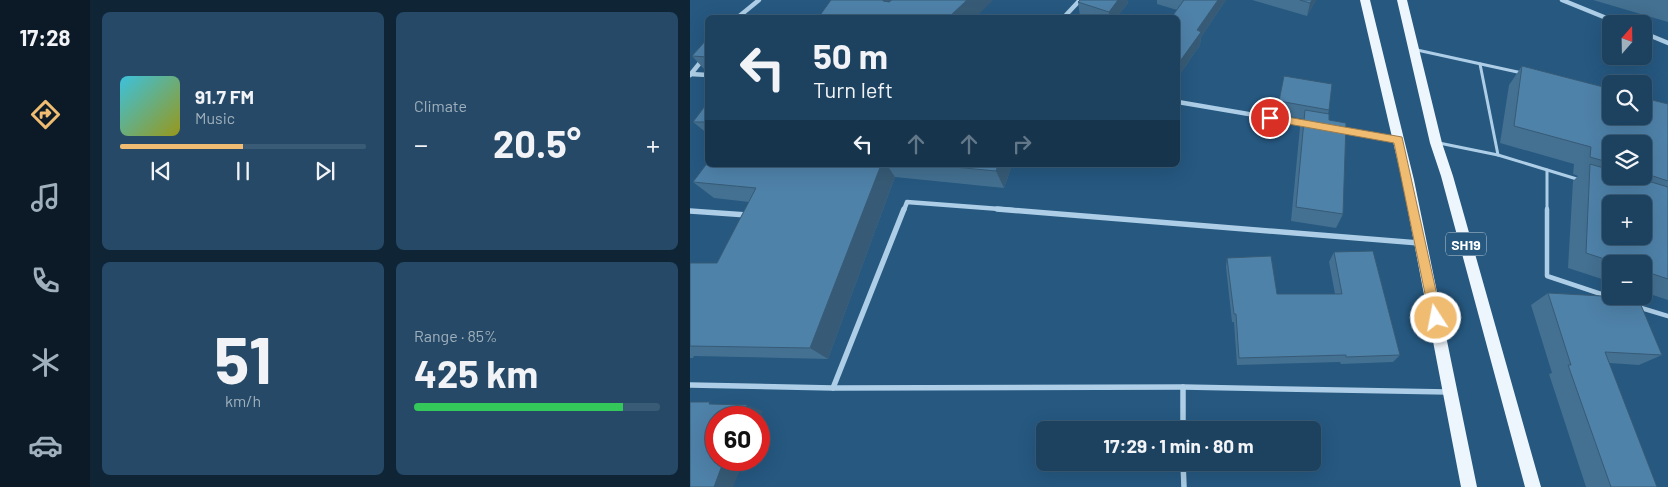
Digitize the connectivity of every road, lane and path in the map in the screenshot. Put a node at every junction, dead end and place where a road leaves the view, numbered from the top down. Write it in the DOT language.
graph roads {
  1 [pos="759,0"];
  2 [pos="1080,0"];
  3 [pos="1365,0"];
  4 [pos="1402,0"];
  5 [pos="1562,0"];
  6 [pos="742,15"];
  7 [pos="1066,15"];
  8 [pos="1602,17"];
  9 [pos="1652,36"];
  10 [pos="1668,43"];
  11 [pos="1415,50"];
  12 [pos="705,56"];
  13 [pos="1480,64"];
  14 [pos="690,74"];
  15 [pos="1524,74"];
  16 [pos="705,75"];
  17 [pos="1180,102"];
  18 [pos="1312,125"];
  19 [pos="1332,128"];
  20 [pos="1399,140"];
  21 [pos="1436,143"];
  22 [pos="1498,156"];
  23 [pos="1547,170"];
  24 [pos="1584,181"];
  25 [pos="690,211"];
  26 [pos="751,216"];
  27 [pos="1421,243"];
  28 [pos="1602,295"];
  29 [pos="1634,305"];
  30 [pos="1668,316"];
  31 [pos="690,384"];
  32 [pos="1183,387"];
  33 [pos="833,388"];
  34 [pos="1451,392"];
  35 [pos="1183,421"];
  36 [pos="1183,471"];
  37 [pos="1184,487"];
  38 [pos="1469,487"];
  39 [pos="1533,487"];
  1 -- 6 [label="street"];
  2 -- 7 [label="street"];
  3 -- 20 [label="main road, SH19"];
  4 -- 11 [label="main road, SH19"];
  5 -- 8 [label="street"];
  9 -- 10 [label="street"];
  11 -- 13 [label="lane"];
  11 -- 21 [label="main road, SH19"];
  12 -- 14 [label="street"];
  13 -- 15 [label="lane"];
  13 -- 22 [label="lane"];
  14 -- 16 [label="street"];
  17 -- 18 [label="street"];
  19 -- 20 [label="street"];
  20 -- 27 [label="main road, SH19"];
  21 -- 22 [label="lane"];
  21 -- 39 [label="main road, SH19"];
  22 -- 23 [label="lane"];
  23 -- 24 [label="lane"];
  23 -- 28 [label="lane"];
  25 -- 26 [label="street"];
  27 -- 33 [label="street"];
  27 -- 34 [label="main road, SH19"];
  29 -- 30 [label="lane"];
  31 -- 33 [label="street"];
  32 -- 33 [label="street"];
  32 -- 34 [label="street"];
  32 -- 35 [label="street"];
  34 -- 38 [label="main road, SH19"];
  36 -- 37 [label="street"];
}
